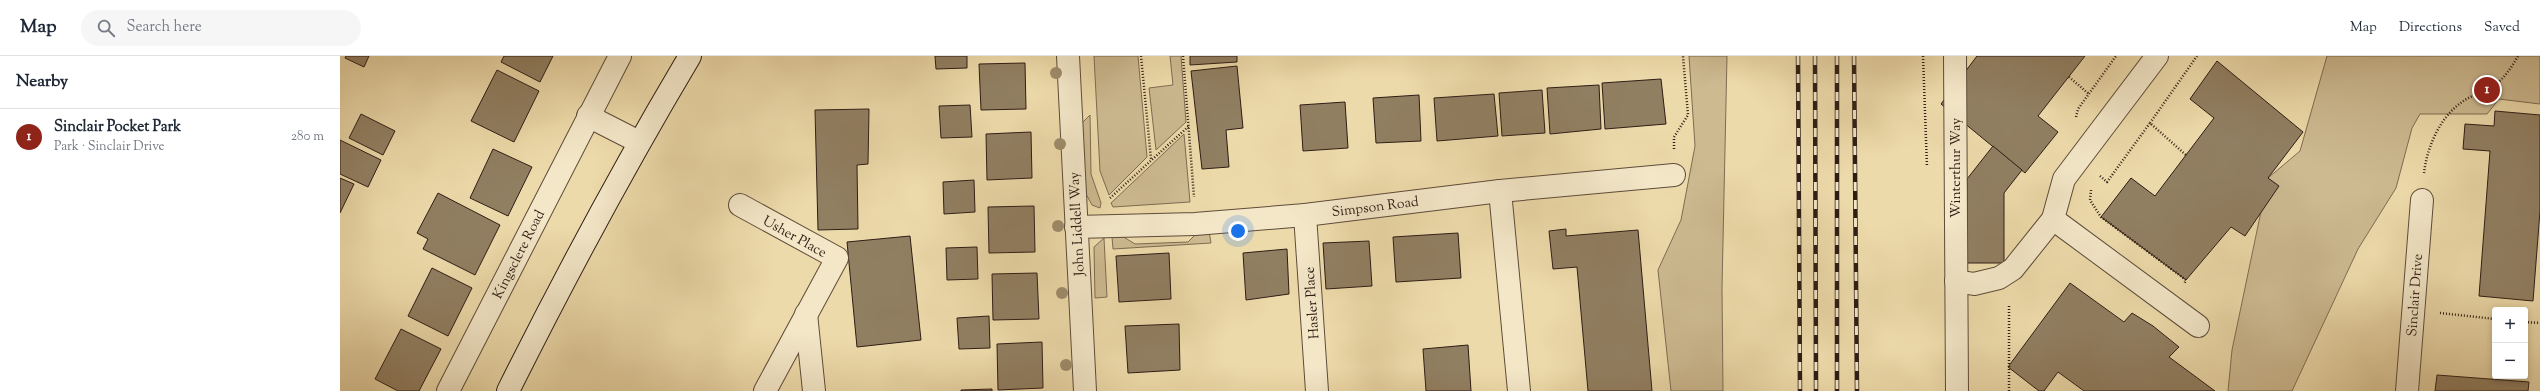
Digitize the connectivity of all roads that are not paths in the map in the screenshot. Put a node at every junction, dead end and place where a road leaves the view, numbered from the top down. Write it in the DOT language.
graph roads {
  1 [pos="620,56"];
  2 [pos="690,56"];
  3 [pos="1068,56"];
  4 [pos="1955,56"];
  5 [pos="2157,56"];
  6 [pos="588,116"];
  7 [pos="639,142"];
  8 [pos="1674,176"];
  9 [pos="1500,191"];
  10 [pos="2422,200"];
  11 [pos="740,205"];
  12 [pos="1305,215"];
  13 [pos="2053,219"];
  14 [pos="1076,226"];
  15 [pos="1956,281"];
  16 [pos="806,314"];
  17 [pos="2198,326"];
  18 [pos="448,391"];
  19 [pos="508,391"];
  20 [pos="765,391"];
  21 [pos="814,391"];
  22 [pos="1085,391"];
  23 [pos="1317,391"];
  24 [pos="1519,391"];
  25 [pos="1957,391"];
  26 [pos="2407,391"];
  1 -- 6 [label="street, Kingsclere Road"];
  2 -- 7 [label="street"];
  3 -- 14 [label="street, John Liddell Way"];
  4 -- 15 [label="street, Winterthur Way"];
  5 -- 13 [label="street"];
  6 -- 7 [label="street"];
  6 -- 18 [label="street, Kingsclere Road"];
  7 -- 19 [label="street"];
  8 -- 9 [label="street, Simpson Road"];
  9 -- 12 [label="street, Simpson Road"];
  9 -- 24 [label="street"];
  10 -- 26 [label="street, Sinclair Drive"];
  11 -- 16 [label="street, Usher Place"];
  12 -- 14 [label="street, Simpson Road"];
  12 -- 23 [label="street, Hasler Place"];
  13 -- 15 [label="street"];
  13 -- 17 [label="street"];
  14 -- 22 [label="street, John Liddell Way"];
  15 -- 25 [label="street, Winterthur Way"];
  16 -- 20 [label="street, Usher Place"];
  16 -- 21 [label="street"];
}
